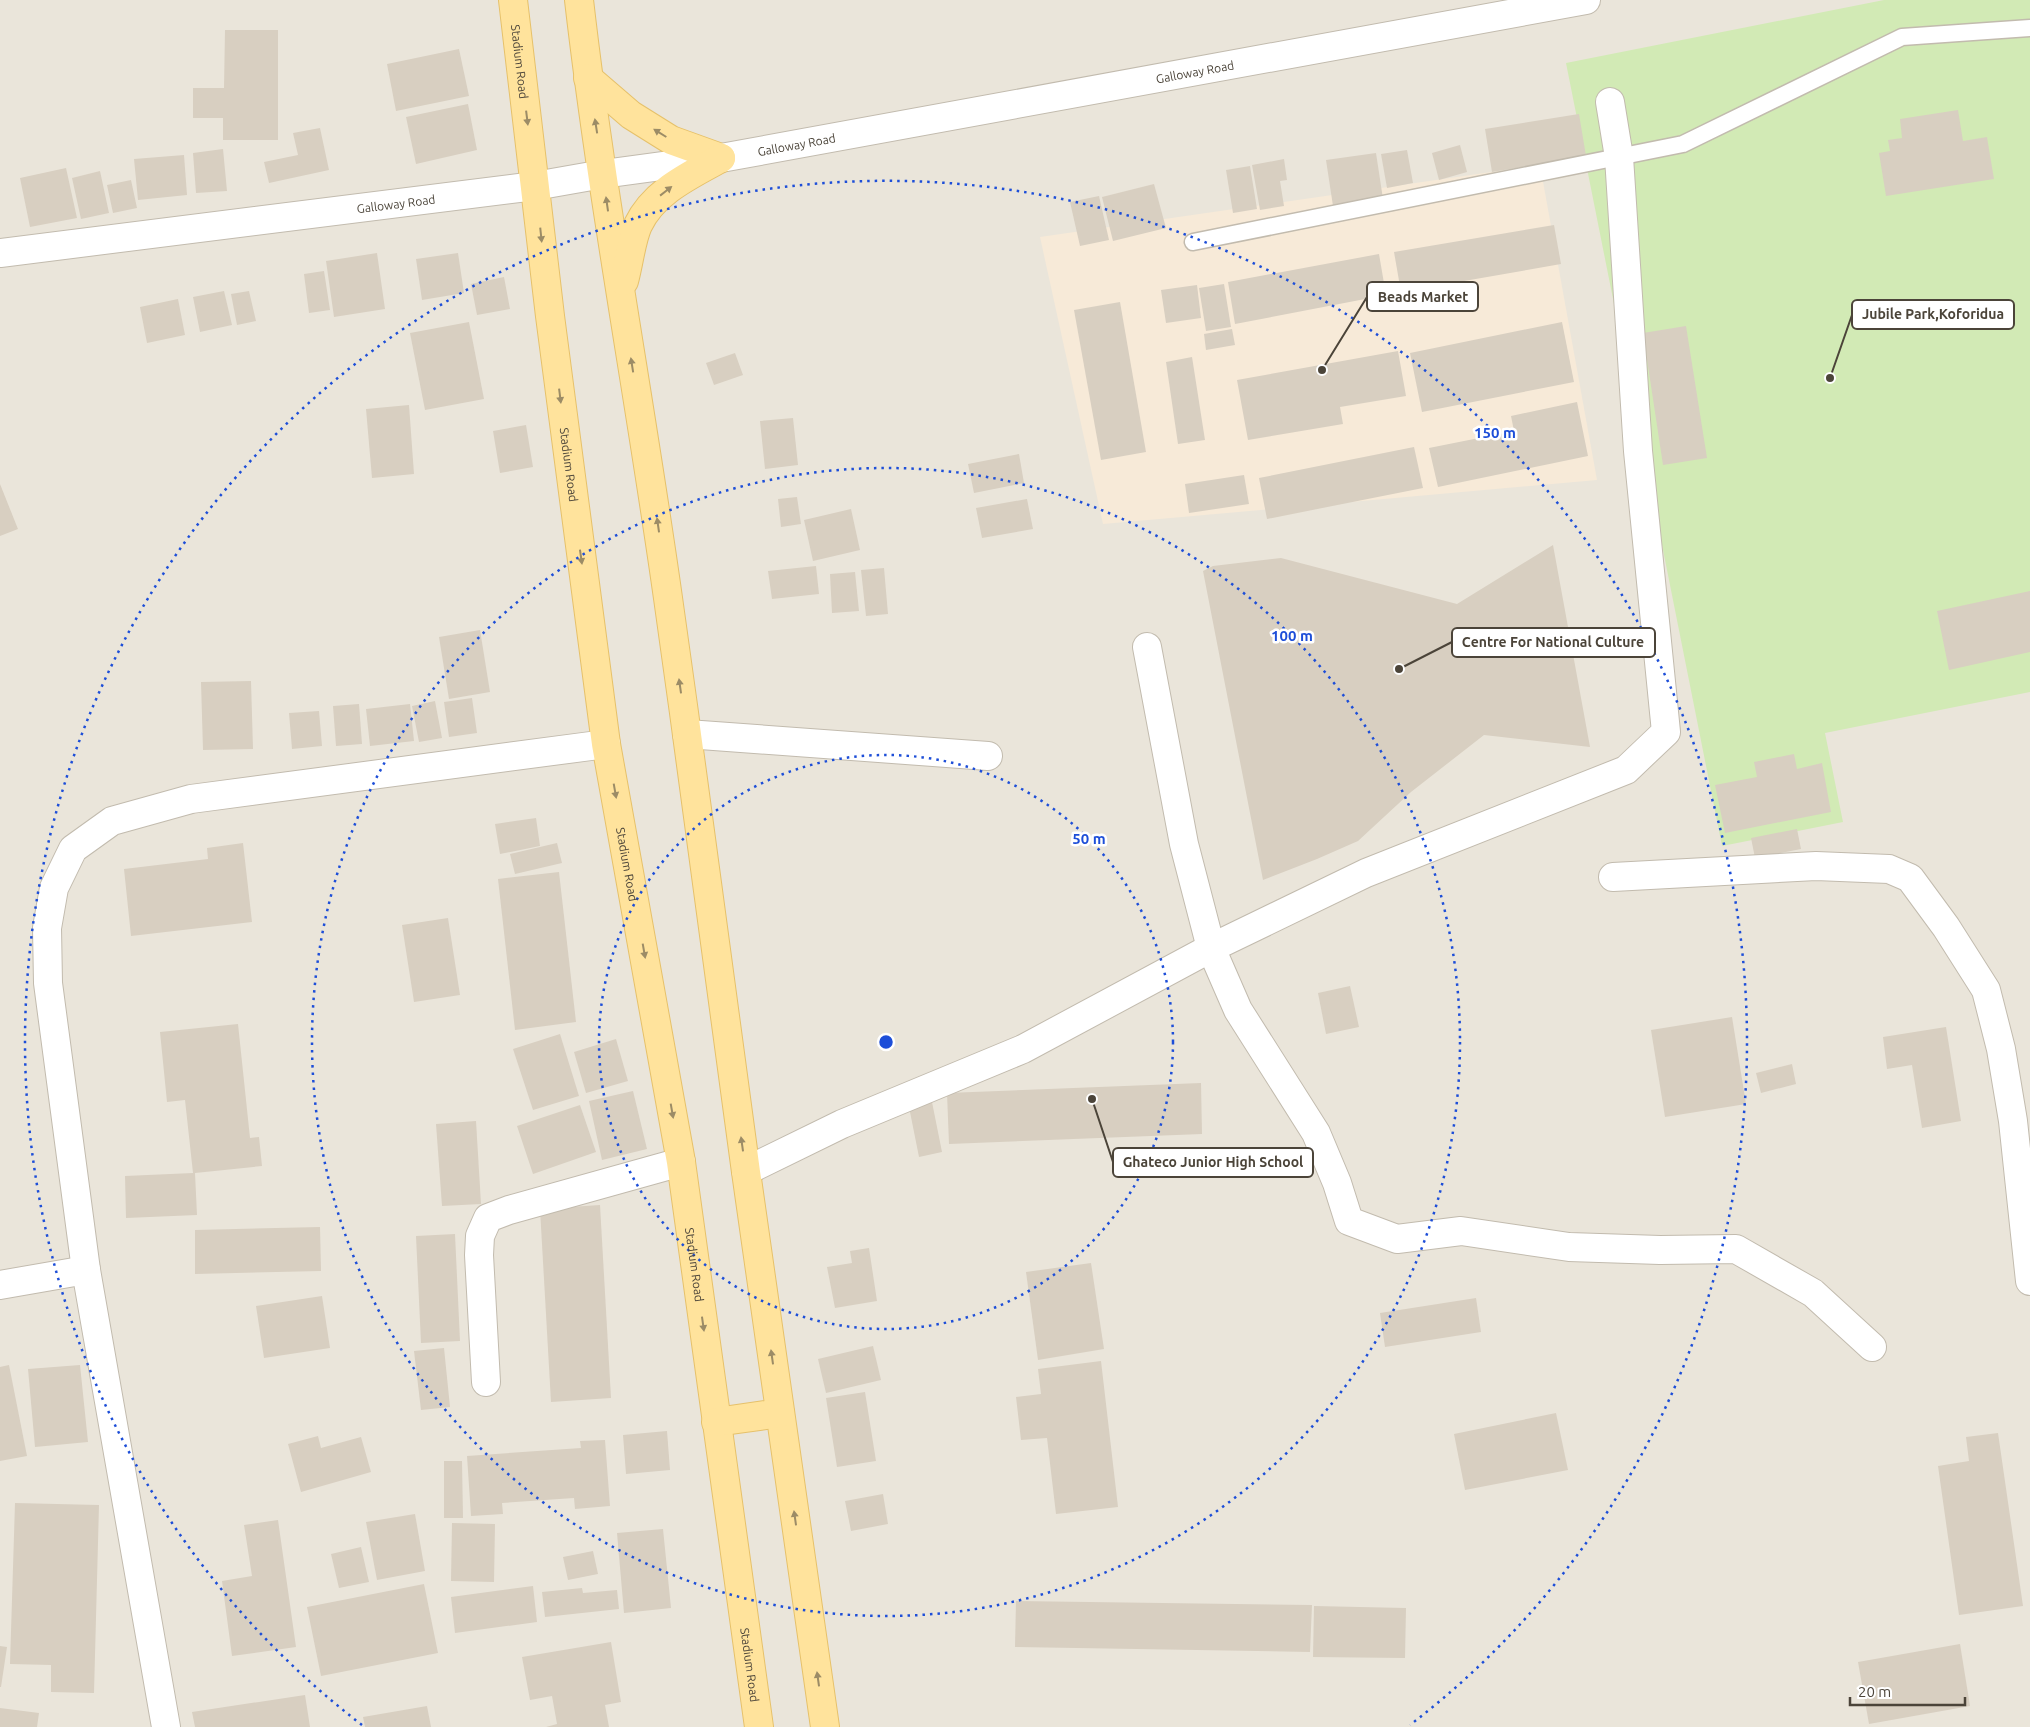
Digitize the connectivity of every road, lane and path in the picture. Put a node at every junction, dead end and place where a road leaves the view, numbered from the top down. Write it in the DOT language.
graph roads {
  1 [pos="513,0"];
  2 [pos="580,0"];
  3 [pos="1586,0"];
  4 [pos="1540,5"];
  5 [pos="2030,28"];
  6 [pos="588,78"];
  7 [pos="1610,102"];
  8 [pos="1619,157"];
  9 [pos="721,158"];
  10 [pos="603,174"];
  11 [pos="535,186"];
  12 [pos="1193,242"];
  13 [pos="0,253"];
  14 [pos="620,297"];
  15 [pos="1147,647"];
  16 [pos="687,734"];
  17 [pos="606,744"];
  18 [pos="988,756"];
  19 [pos="1613,877"];
  20 [pos="1211,948"];
  21 [pos="681,1162"];
  22 [pos="746,1171"];
  23 [pos="86,1270"];
  24 [pos="2030,1281"];
  25 [pos="0,1285"];
  26 [pos="1872,1347"];
  27 [pos="486,1382"];
  28 [pos="780,1413"];
  29 [pos="716,1422"];
  30 [pos="166,1727"];
  31 [pos="760,1727"];
  32 [pos="825,1727"];
  1 -- 11 [label="main road, Stadium Road, one-way"];
  2 -- 6 [label="main road"];
  3 -- 4 [label="street, Galloway Road"];
  4 -- 9 [label="street, Galloway Road"];
  5 -- 8 [label="lane"];
  9 -- 6 [label="main road, one-way"];
  10 -- 6 [label="main road, one-way"];
  7 -- 8 [label="street"];
  8 -- 12 [label="lane"];
  8 -- 20 [label="street"];
  9 -- 10 [label="street, Galloway Road"];
  14 -- 9 [label="main road, one-way"];
  10 -- 11 [label="street, Galloway Road"];
  14 -- 10 [label="main road, one-way"];
  11 -- 13 [label="street, Galloway Road"];
  11 -- 17 [label="main road, Stadium Road, one-way"];
  16 -- 14 [label="main road, one-way"];
  15 -- 20 [label="street"];
  16 -- 18 [label="street"];
  22 -- 16 [label="main road, one-way"];
  17 -- 21 [label="main road, Stadium Road, one-way"];
  17 -- 23 [label="street"];
  19 -- 24 [label="street"];
  20 -- 22 [label="street"];
  20 -- 26 [label="street"];
  21 -- 27 [label="street"];
  21 -- 29 [label="main road, Stadium Road, one-way"];
  28 -- 22 [label="main road, one-way"];
  23 -- 25 [label="street"];
  23 -- 30 [label="street"];
  28 -- 29 [label="main road"];
  32 -- 28 [label="main road, one-way"];
  29 -- 31 [label="main road, Stadium Road"];
}
